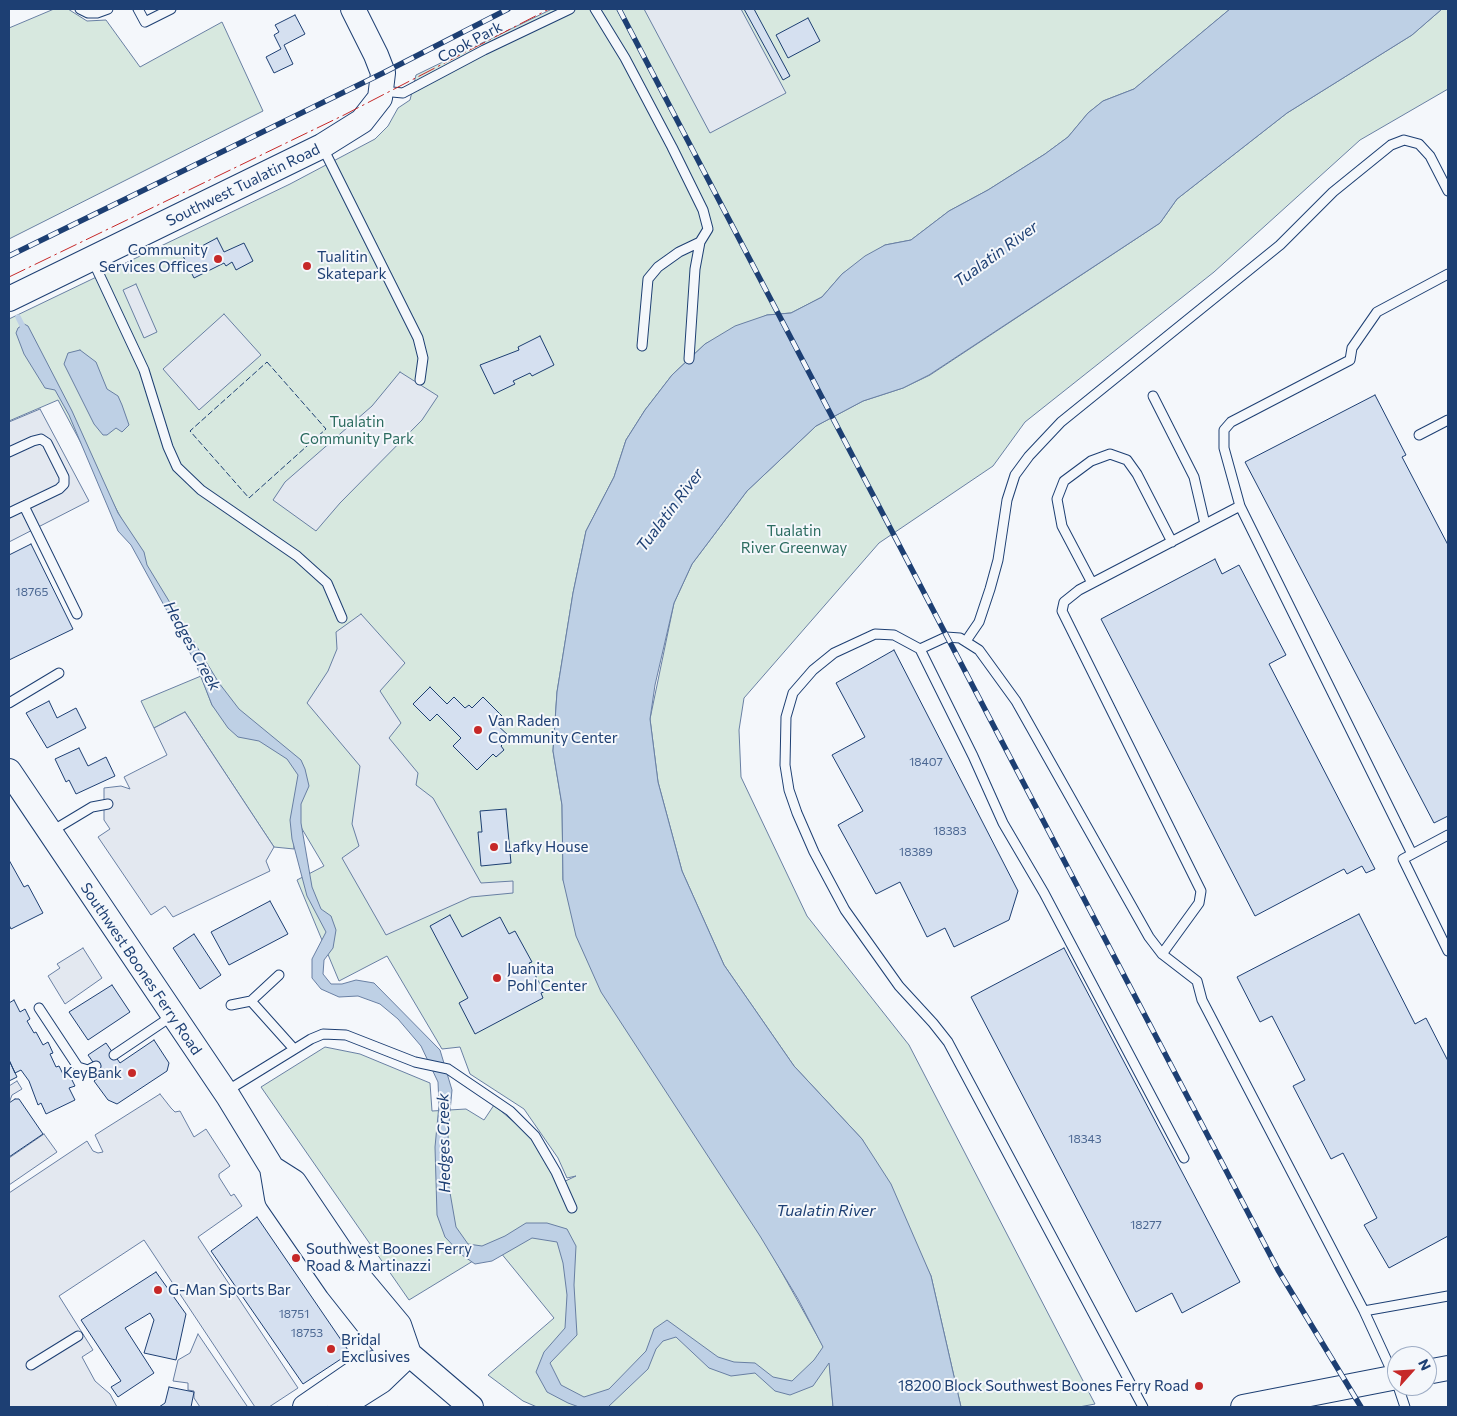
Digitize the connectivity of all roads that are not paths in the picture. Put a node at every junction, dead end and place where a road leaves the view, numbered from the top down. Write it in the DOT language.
graph roads {
  1 [pos="80,9"];
  2 [pos="108,9"];
  3 [pos="138,9"];
  4 [pos="171,9"];
  5 [pos="353,9"];
  6 [pos="570,9"];
  7 [pos="595,9"];
  8 [pos="382,91"];
  9 [pos="322,146"];
  10 [pos="1448,191"];
  11 [pos="700,242"];
  12 [pos="92,258"];
  13 [pos="1448,274"];
  14 [pos="9,299"];
  15 [pos="642,346"];
  16 [pos="689,359"];
  17 [pos="420,380"];
  18 [pos="1154,396"];
  19 [pos="1448,420"];
  20 [pos="1419,435"];
  21 [pos="9,452"];
  22 [pos="24,506"];
  23 [pos="1240,506"];
  24 [pos="9,513"];
  25 [pos="1205,524"];
  26 [pos="1172,542"];
  27 [pos="1092,583"];
  28 [pos="77,614"];
  29 [pos="342,618"];
  30 [pos="966,641"];
  31 [pos="920,649"];
  32 [pos="59,673"];
  33 [pos="9,703"];
  34 [pos="9,771"];
  35 [pos="108,804"];
  36 [pos="50,833"];
  37 [pos="1448,836"];
  38 [pos="1412,854"];
  39 [pos="1448,951"];
  40 [pos="1162,954"];
  41 [pos="279,975"];
  42 [pos="251,1001"];
  43 [pos="231,1005"];
  44 [pos="39,1008"];
  45 [pos="173,1015"];
  46 [pos="294,1048"];
  47 [pos="114,1054"];
  48 [pos="96,1066"];
  49 [pos="225,1092"];
  50 [pos="1184,1158"];
  51 [pos="572,1208"];
  52 [pos="1448,1296"];
  53 [pos="1364,1310"];
  54 [pos="78,1336"];
  55 [pos="409,1354"];
  56 [pos="1387,1359"];
  57 [pos="30,1365"];
  58 [pos="1387,1383"];
  59 [pos="305,1407"];
  60 [pos="340,1407"];
  61 [pos="471,1407"];
  62 [pos="1143,1407"];
  63 [pos="1243,1407"];
  1 -- 2 [label="lane"];
  3 -- 4 [label="lane"];
  5 -- 8 [label="main road"];
  6 -- 8 [label="lane, Cook Park"];
  7 -- 11 [label="lane"];
  8 -- 9 [label="main road, Southwest Tualatin Road"];
  9 -- 12 [label="main road, Southwest Tualatin Road"];
  9 -- 17 [label="lane"];
  10 -- 30 [label="lane"];
  11 -- 15 [label="lane"];
  11 -- 16 [label="lane"];
  12 -- 14 [label="main road, Southwest Tualatin Road"];
  12 -- 29 [label="lane"];
  13 -- 23 [label="lane"];
  18 -- 25 [label="lane"];
  19 -- 20 [label="lane"];
  21 -- 22 [label="lane"];
  22 -- 24 [label="lane"];
  22 -- 28 [label="lane"];
  23 -- 25 [label="lane"];
  23 -- 38 [label="lane"];
  25 -- 26 [label="lane"];
  26 -- 27 [label="lane"];
  26 -- 27 [label="lane"];
  27 -- 40 [label="lane"];
  30 -- 31 [label="lane"];
  30 -- 40 [label="lane"];
  31 -- 50 [label="lane"];
  31 -- 62 [label="lane"];
  32 -- 33 [label="lane"];
  34 -- 36 [label="main road, Southwest Boones Ferry Road"];
  35 -- 36 [label="lane"];
  36 -- 45 [label="main road, Southwest Boones Ferry Road"];
  37 -- 38 [label="lane"];
  38 -- 39 [label="lane"];
  40 -- 53 [label="lane"];
  41 -- 42 [label="lane"];
  42 -- 43 [label="lane"];
  42 -- 46 [label="lane"];
  44 -- 48 [label="lane"];
  45 -- 47 [label="lane"];
  45 -- 49 [label="main road, Southwest Boones Ferry Road"];
  46 -- 49 [label="lane"];
  46 -- 51 [label="lane"];
  49 -- 55 [label="main road, Southwest Boones Ferry Road"];
  52 -- 53 [label="lane"];
  53 -- 56 [label="lane"];
  54 -- 57 [label="lane"];
  55 -- 59 [label="main road"];
  55 -- 60 [label="main road"];
  55 -- 61 [label="main road"];
  58 -- 63 [label="main road"];
}
